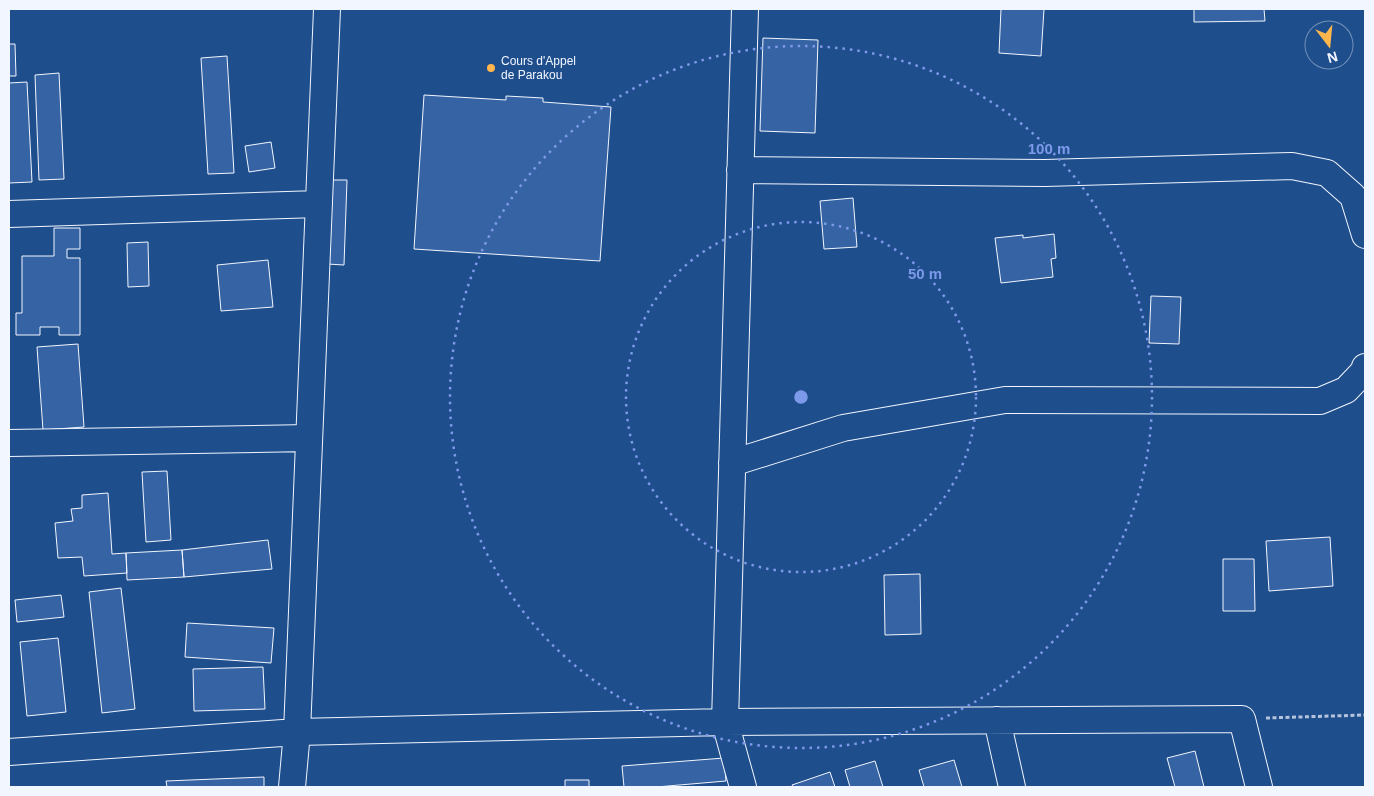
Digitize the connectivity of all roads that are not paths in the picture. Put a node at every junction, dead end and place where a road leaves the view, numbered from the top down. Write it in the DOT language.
graph roads {
  1 [pos="327,9"];
  2 [pos="745,9"];
  3 [pos="740,170"];
  4 [pos="319,204"];
  5 [pos="9,214"];
  6 [pos="1365,235"];
  7 [pos="1365,367"];
  8 [pos="309,438"];
  9 [pos="9,443"];
  10 [pos="732,463"];
  11 [pos="997,720"];
  12 [pos="725,722"];
  13 [pos="297,732"];
  14 [pos="9,752"];
  15 [pos="292,787"];
  16 [pos="743,787"];
  17 [pos="1012,787"];
  18 [pos="1259,787"];
  1 -- 4 [label="street"];
  2 -- 3 [label="street"];
  3 -- 6 [label="street"];
  3 -- 10 [label="street"];
  4 -- 5 [label="street"];
  4 -- 8 [label="street"];
  7 -- 10 [label="street"];
  8 -- 9 [label="street"];
  8 -- 13 [label="street"];
  10 -- 12 [label="street"];
  11 -- 12 [label="street"];
  11 -- 17 [label="street"];
  11 -- 18 [label="street"];
  12 -- 13 [label="street"];
  12 -- 16 [label="street"];
  13 -- 14 [label="street"];
  13 -- 15 [label="street"];
}
